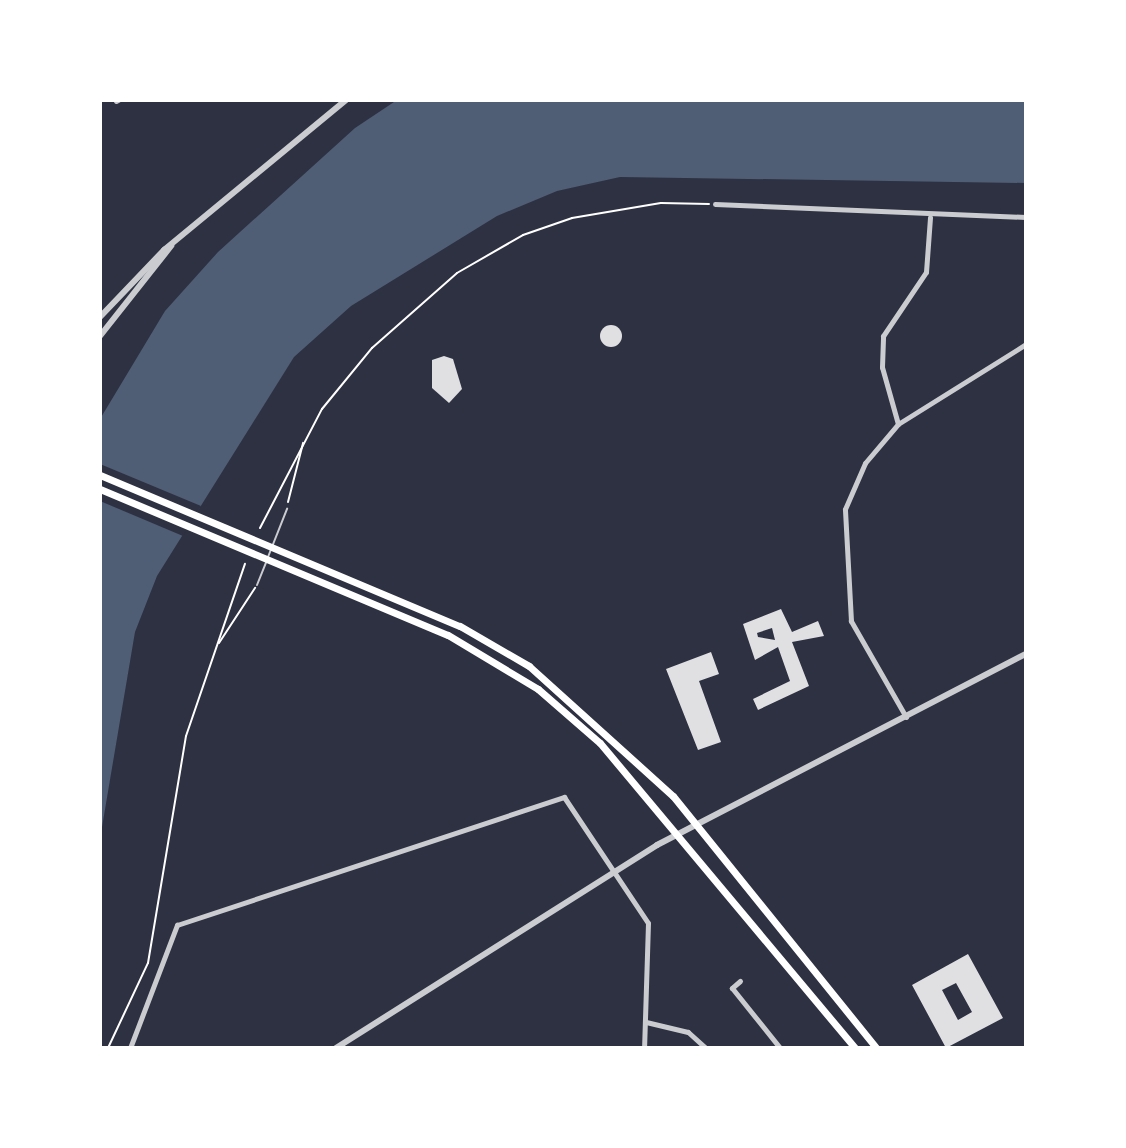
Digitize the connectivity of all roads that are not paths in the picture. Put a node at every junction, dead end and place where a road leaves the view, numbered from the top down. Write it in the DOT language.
graph roads {
  1 [pos="346,100"];
  2 [pos="715,204"];
  3 [pos="930,217"];
  4 [pos="1026,217"];
  5 [pos="171,246"];
  6 [pos="100,317"];
  7 [pos="100,336"];
  8 [pos="1026,344"];
  9 [pos="898,424"];
  10 [pos="100,475"];
  11 [pos="100,489"];
  12 [pos="287,509"];
  13 [pos="257,585"];
  14 [pos="1026,654"];
  15 [pos="906,717"];
  16 [pos="695,823"];
  17 [pos="677,834"];
  18 [pos="614,869"];
  19 [pos="740,981"];
  20 [pos="646,1022"];
  21 [pos="130,1048"];
  22 [pos="336,1048"];
  23 [pos="644,1048"];
  24 [pos="706,1048"];
  25 [pos="780,1048"];
  26 [pos="855,1048"];
  27 [pos="876,1048"];
  1 -- 5 [label="street"];
  2 -- 3 [label="street"];
  3 -- 4 [label="street"];
  3 -- 9 [label="street"];
  5 -- 6 [label="street"];
  5 -- 7 [label="street"];
  8 -- 9 [label="street"];
  9 -- 15 [label="street"];
  10 -- 16 [label="main road"];
  11 -- 17 [label="main road"];
  12 -- 13 [label="lane"];
  14 -- 15 [label="street"];
  15 -- 16 [label="street"];
  16 -- 17 [label="street"];
  16 -- 27 [label="main road"];
  17 -- 18 [label="street"];
  17 -- 26 [label="main road"];
  18 -- 20 [label="street"];
  18 -- 21 [label="street"];
  18 -- 22 [label="street"];
  19 -- 25 [label="street"];
  20 -- 23 [label="street"];
  20 -- 24 [label="street"];
}
